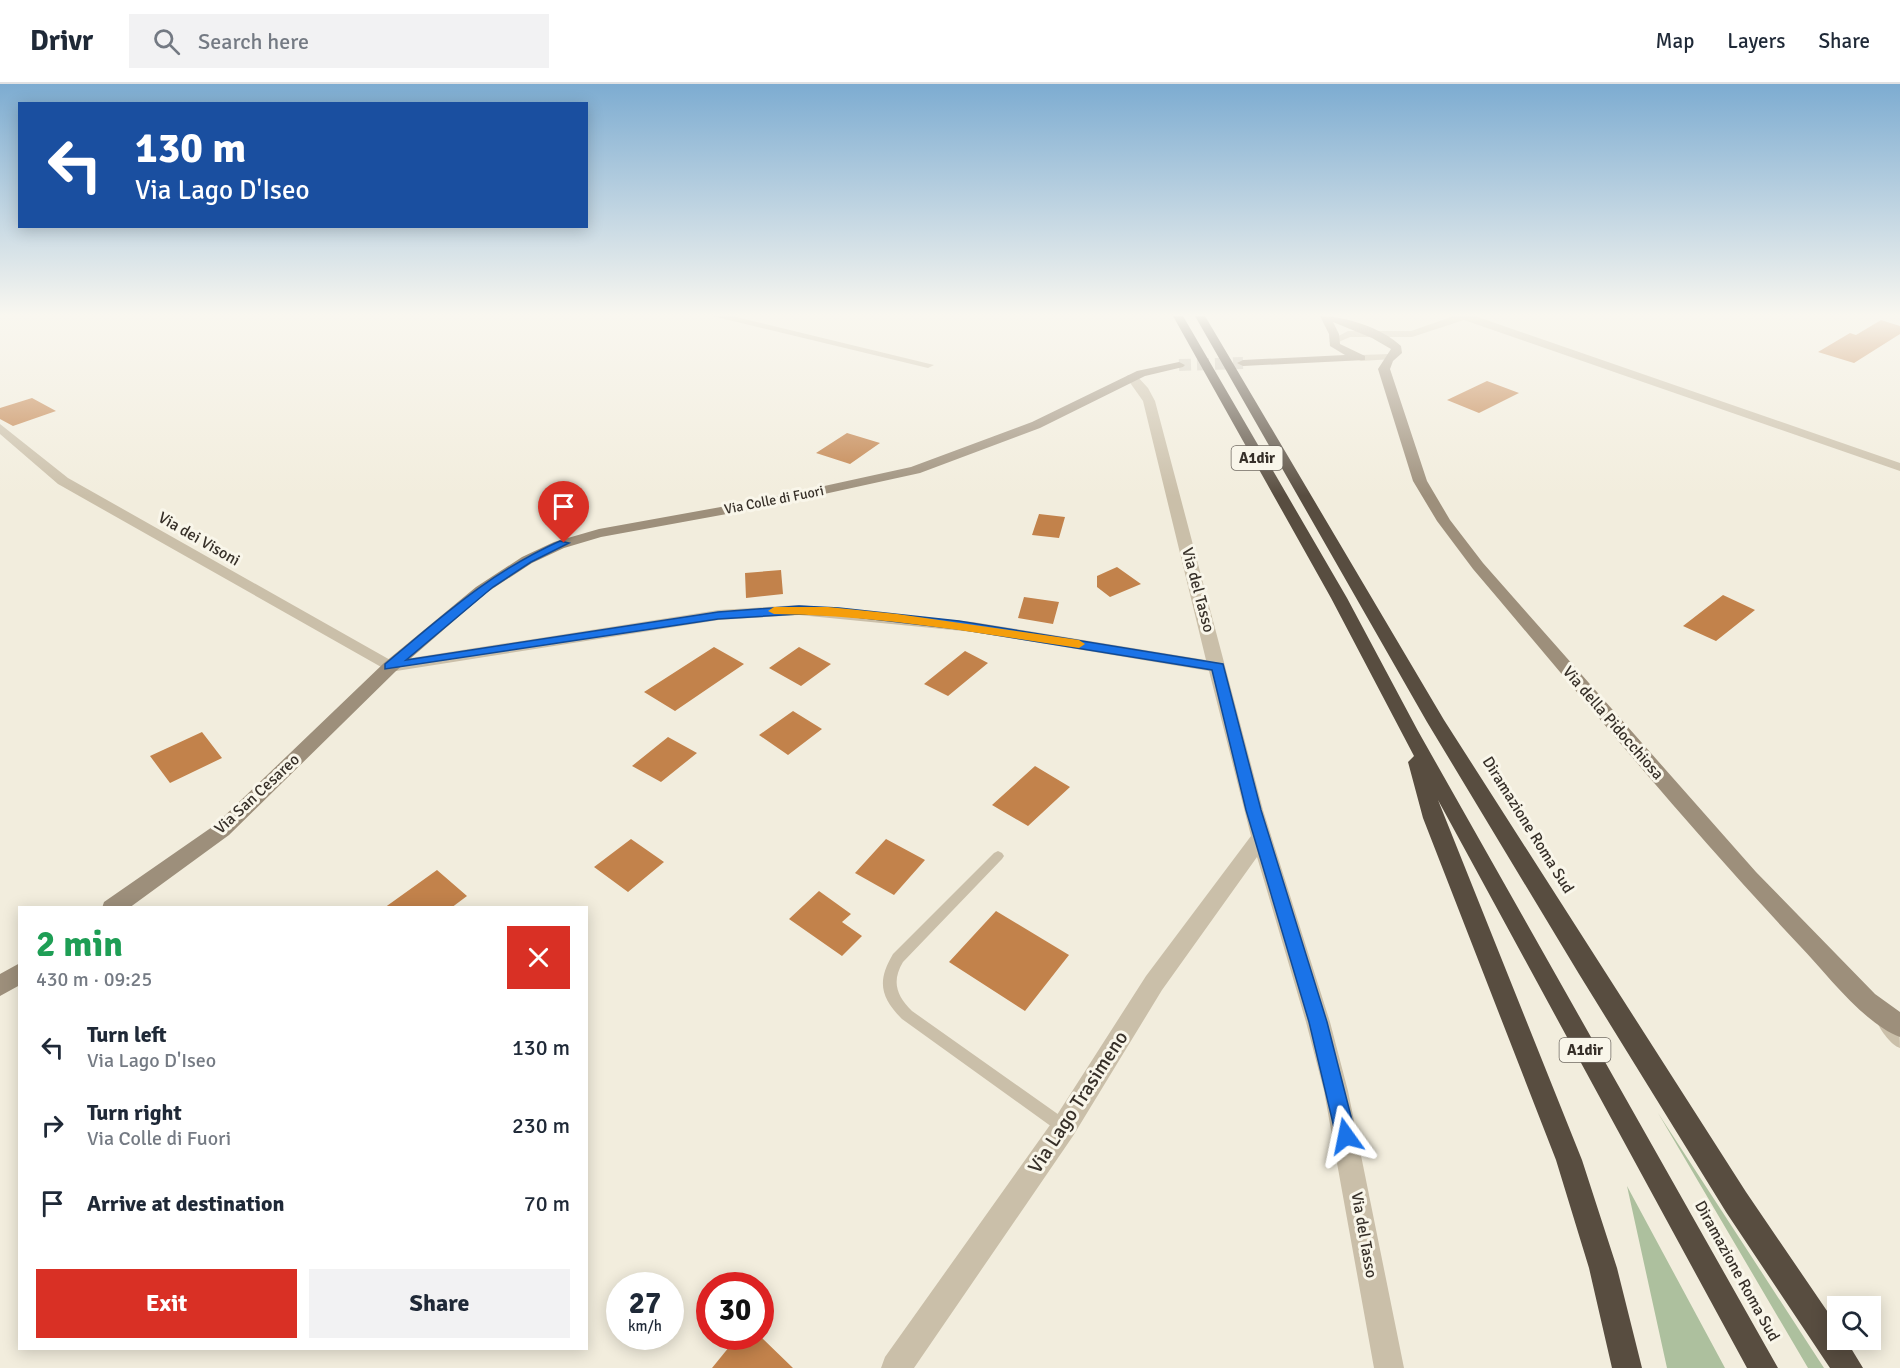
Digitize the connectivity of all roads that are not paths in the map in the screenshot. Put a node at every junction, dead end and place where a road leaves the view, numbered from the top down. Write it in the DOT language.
graph roads {
  1 [pos="1135,376"];
  2 [pos="1212,376"];
  3 [pos="1235,376"];
  4 [pos="1385,376"];
  5 [pos="1387,376"];
  6 [pos="1638,376"];
  7 [pos="1132,377"];
  8 [pos="1388,379"];
  9 [pos="0,428"];
  10 [pos="1900,467"];
  11 [pos="390,666"];
  12 [pos="1218,667"];
  13 [pos="1409,731"];
  14 [pos="1261,837"];
  15 [pos="998,856"];
  16 [pos="115,906"];
  17 [pos="18,974"];
  18 [pos="0,986"];
  19 [pos="1868,1001"];
  20 [pos="1900,1026"];
  21 [pos="1900,1042"];
  22 [pos="1064,1127"];
  23 [pos="1844,1361"];
  24 [pos="896,1368"];
  25 [pos="1389,1368"];
  26 [pos="1627,1368"];
  27 [pos="1763,1368"];
  1 -- 7 [label="street, Via Colle di Fuori"];
  2 -- 13 [label="highway, Diramazione Roma Sud / A1dir"];
  3 -- 23 [label="highway, Diramazione Roma Sud / A1dir"];
  4 -- 8 [label="street"];
  5 -- 8 [label="street, Via della Pidocchiosa"];
  6 -- 10 [label="street"];
  7 -- 11 [label="street, Via Colle di Fuori"];
  7 -- 12 [label="street, Via del Tasso"];
  8 -- 19 [label="street, Via della Pidocchiosa"];
  9 -- 11 [label="street, Via dei Visoni"];
  11 -- 12 [label="street"];
  11 -- 16 [label="street, Via San Cesareo"];
  12 -- 14 [label="street, Via del Tasso"];
  13 -- 26 [label="highway"];
  13 -- 27 [label="highway, Diramazione Roma Sud / A1dir"];
  14 -- 22 [label="street, Via Lago Trasimeno"];
  14 -- 25 [label="street, Via del Tasso"];
  15 -- 22 [label="lane"];
  17 -- 18 [label="street"];
  19 -- 20 [label="street, Via della Pidocchiosa"];
  19 -- 21 [label="lane"];
  22 -- 24 [label="street, Via Lago Trasimeno"];
}
